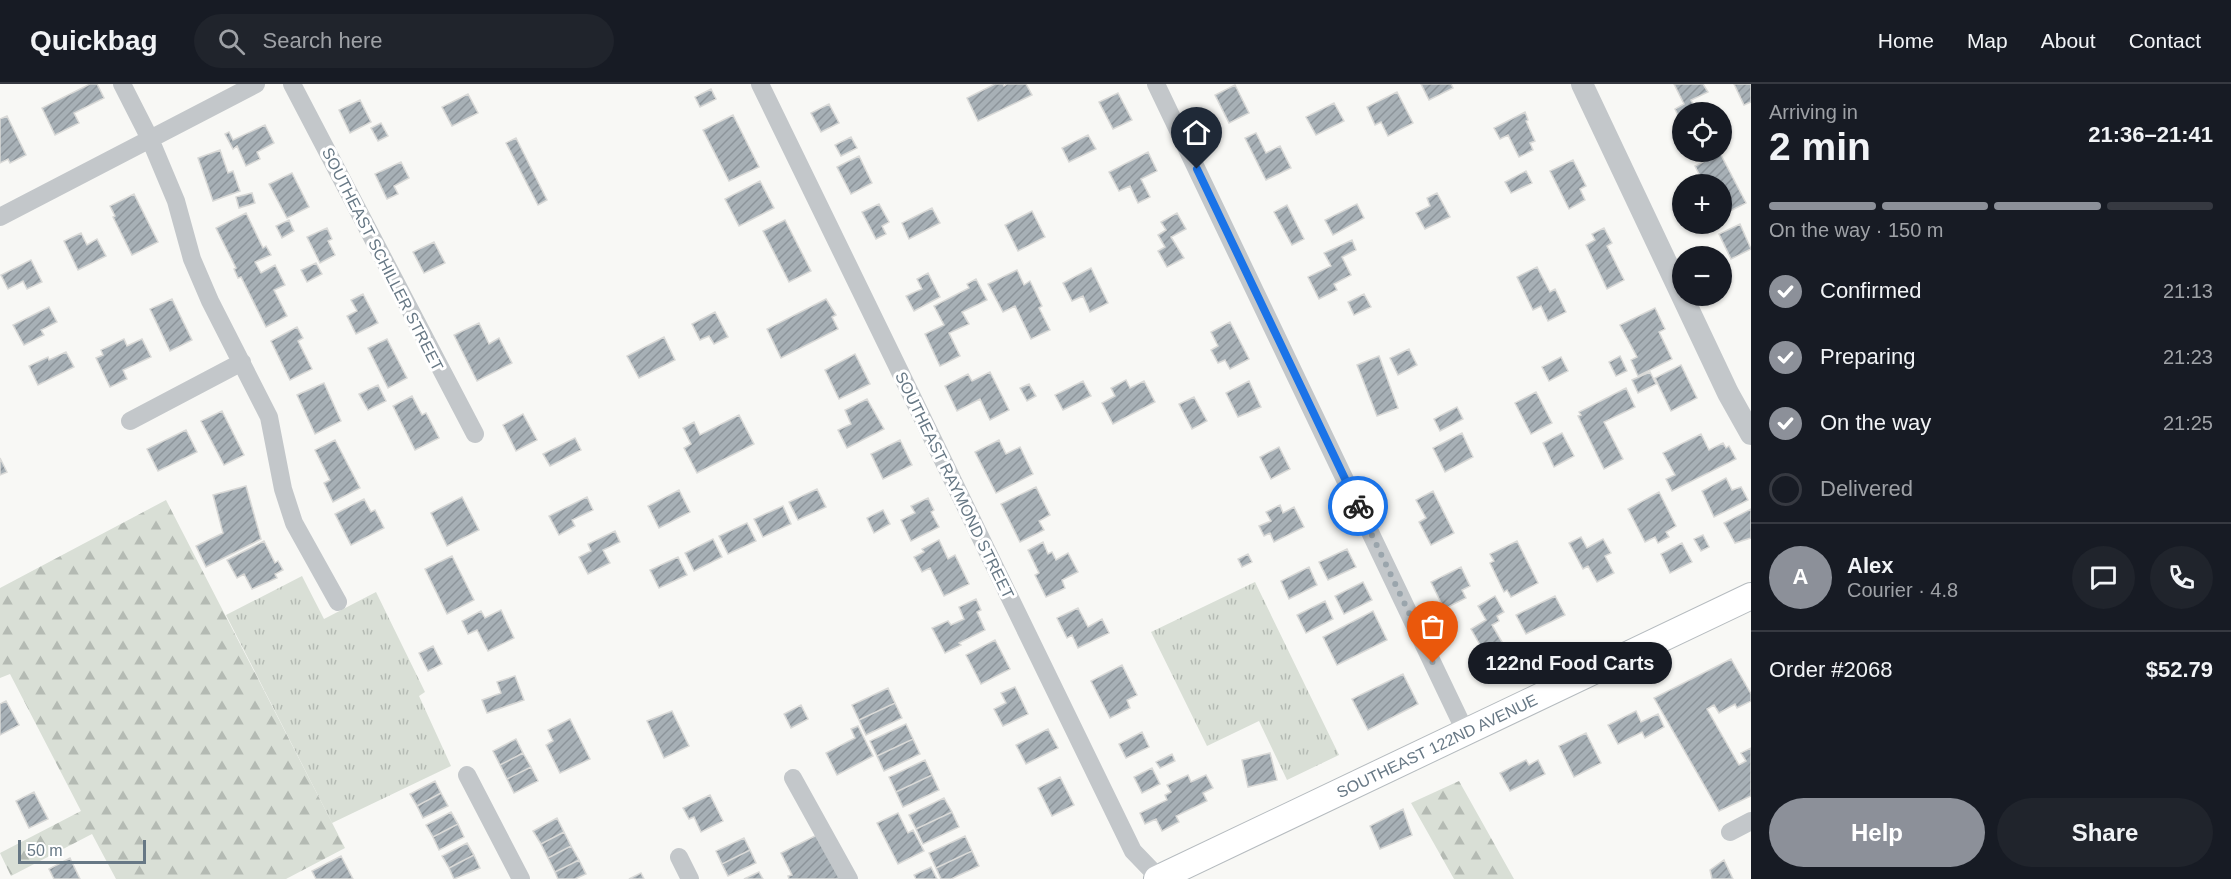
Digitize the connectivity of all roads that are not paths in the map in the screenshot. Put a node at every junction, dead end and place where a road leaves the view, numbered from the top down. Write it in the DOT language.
graph roads {
  1 [pos="122,84"];
  2 [pos="256,84"];
  3 [pos="292,84"];
  4 [pos="760,84"];
  5 [pos="1156,84"];
  6 [pos="1582,84"];
  7 [pos="150,139"];
  8 [pos="0,217"];
  9 [pos="242,362"];
  10 [pos="130,421"];
  11 [pos="475,434"];
  12 [pos="1751,434"];
  13 [pos="1751,596"];
  14 [pos="338,602"];
  15 [pos="1466,733"];
  16 [pos="467,775"];
  17 [pos="793,778"];
  18 [pos="1751,821"];
  19 [pos="1730,832"];
  20 [pos="679,857"];
  21 [pos="521,879"];
  22 [pos="690,879"];
  23 [pos="849,879"];
  24 [pos="1159,879"];
  1 -- 7 [label="street"];
  2 -- 7 [label="street"];
  3 -- 11 [label="street, SOUTHEAST SCHILLER STREET"];
  4 -- 24 [label="street, SOUTHEAST RAYMOND STREET"];
  5 -- 15 [label="street"];
  6 -- 12 [label="street"];
  7 -- 8 [label="street"];
  7 -- 9 [label="street"];
  9 -- 10 [label="street"];
  9 -- 14 [label="street"];
  13 -- 15 [label="main road, SOUTHEAST 122ND AVENUE"];
  15 -- 24 [label="main road, SOUTHEAST 122ND AVENUE"];
  16 -- 21 [label="street"];
  17 -- 23 [label="street"];
  18 -- 19 [label="street"];
  20 -- 22 [label="street"];
}
